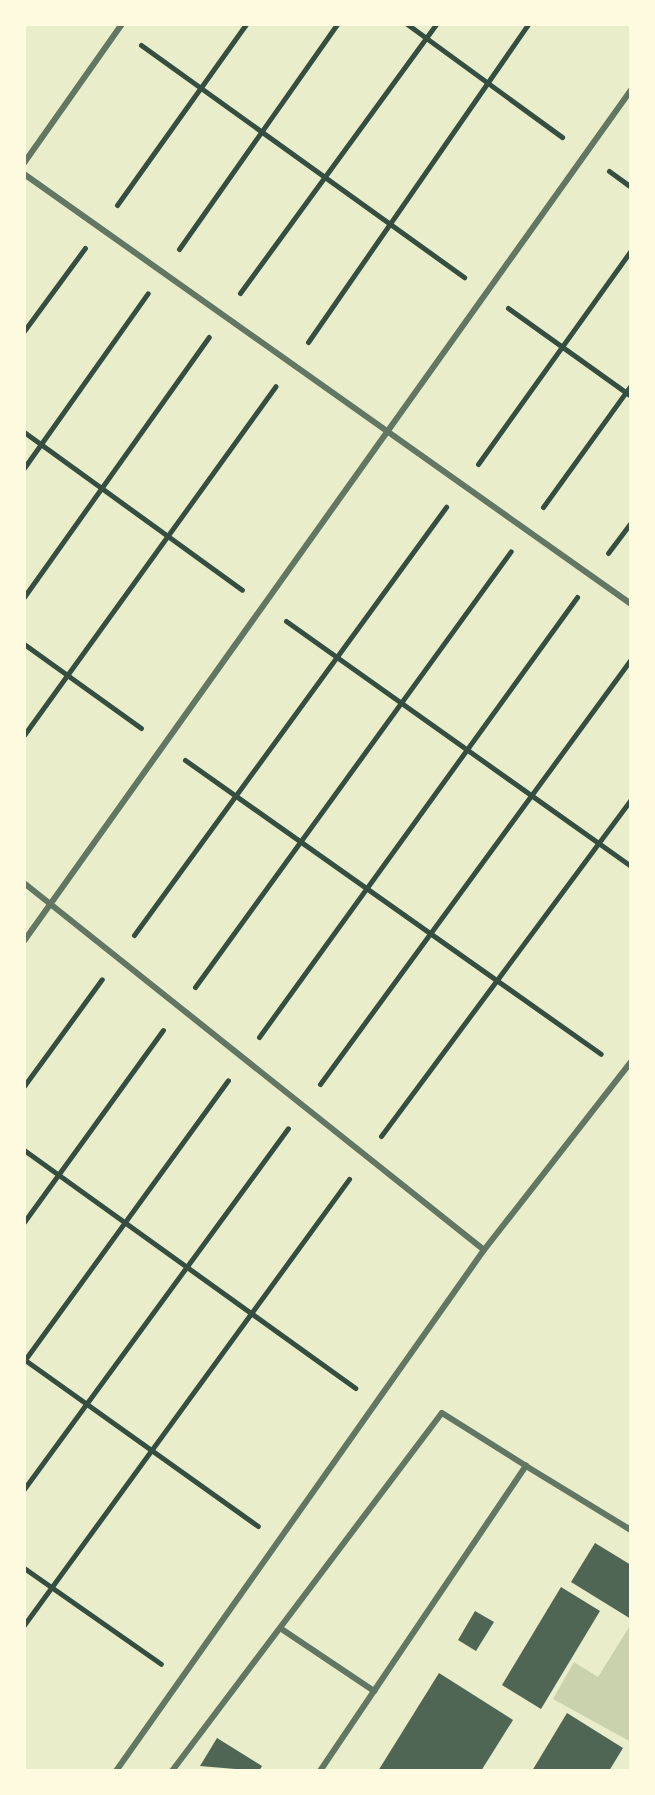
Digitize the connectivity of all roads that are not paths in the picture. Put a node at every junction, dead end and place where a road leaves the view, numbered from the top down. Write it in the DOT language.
graph roads {
  1 [pos="120,27"];
  2 [pos="631,90"];
  3 [pos="24,163"];
  4 [pos="24,174"];
  5 [pos="387,431"];
  6 [pos="631,604"];
  7 [pos="24,883"];
  8 [pos="52,902"];
  9 [pos="24,941"];
  10 [pos="628,1065"];
  11 [pos="484,1250"];
  12 [pos="526,1466"];
  13 [pos="631,1530"];
  14 [pos="283,1630"];
  15 [pos="374,1691"];
  16 [pos="116,1771"];
  17 [pos="172,1771"];
  18 [pos="320,1771"];
  1 -- 3 [label="lane"];
  2 -- 5 [label="lane"];
  4 -- 5 [label="lane"];
  5 -- 6 [label="lane"];
  5 -- 8 [label="lane"];
  7 -- 8 [label="lane"];
  8 -- 9 [label="lane"];
  8 -- 11 [label="lane"];
  10 -- 11 [label="lane"];
  11 -- 16 [label="lane"];
  12 -- 13 [label="lane"];
  12 -- 14 [label="lane"];
  12 -- 15 [label="lane"];
  14 -- 15 [label="lane"];
  14 -- 17 [label="lane"];
  15 -- 18 [label="lane"];
}
